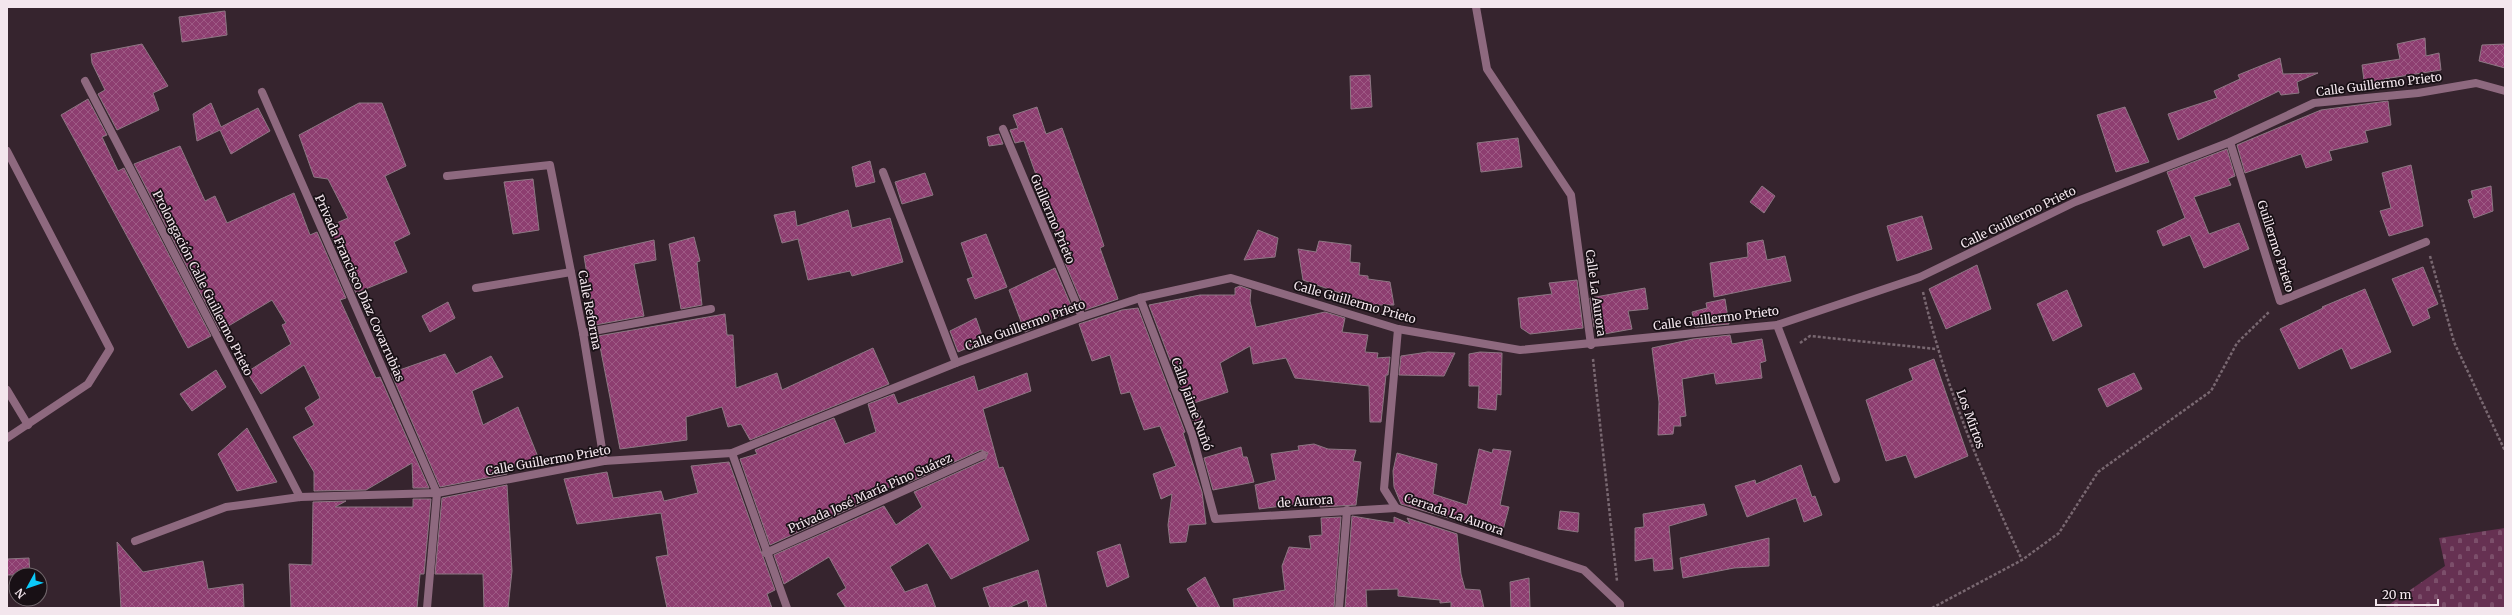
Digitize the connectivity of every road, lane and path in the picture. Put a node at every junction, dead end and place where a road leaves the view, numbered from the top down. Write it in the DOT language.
graph roads {
  1 [pos="1476,7"];
  2 [pos="85,81"];
  3 [pos="2505,91"];
  4 [pos="262,92"];
  5 [pos="1003,129"];
  6 [pos="2230,142"];
  7 [pos="7,151"];
  8 [pos="883,172"];
  9 [pos="447,176"];
  10 [pos="2426,242"];
  11 [pos="571,272"];
  12 [pos="1920,277"];
  13 [pos="476,288"];
  14 [pos="1140,298"];
  15 [pos="2280,301"];
  16 [pos="711,309"];
  17 [pos="1082,317"];
  18 [pos="1777,325"];
  19 [pos="1398,329"];
  20 [pos="583,333"];
  21 [pos="1591,345"];
  22 [pos="1936,349"];
  23 [pos="956,363"];
  24 [pos="1791,363"];
  25 [pos="7,390"];
  26 [pos="28,425"];
  27 [pos="7,438"];
  28 [pos="2505,450"];
  29 [pos="732,453"];
  30 [pos="983,455"];
  31 [pos="604,461"];
  32 [pos="1836,479"];
  33 [pos="436,493"];
  34 [pos="300,496"];
  35 [pos="1396,508"];
  36 [pos="1346,510"];
  37 [pos="1215,519"];
  38 [pos="135,541"];
  39 [pos="766,552"];
  40 [pos="2022,560"];
  41 [pos="1620,606"];
  42 [pos="427,608"];
  43 [pos="786,608"];
  44 [pos="1339,608"];
  45 [pos="1932,608"];
  1 -- 21 [label="street, Calle La Aurora"];
  2 -- 34 [label="street, Prolongación Calle Guillermo Prieto"];
  3 -- 6 [label="street, Calle Guillermo Prieto"];
  4 -- 33 [label="street, Privada Francisco Díaz Covarrubias"];
  5 -- 17 [label="street, Guillermo Prieto"];
  6 -- 12 [label="street, Calle Guillermo Prieto"];
  6 -- 15 [label="street, Guillermo Prieto"];
  7 -- 26 [label="street"];
  8 -- 23 [label="street, Calle Guillermo Prieto"];
  9 -- 11 [label="street, Calle Reforma"];
  10 -- 15 [label="street, Guillermo Prieto"];
  10 -- 28 [label="path"];
  11 -- 13 [label="street"];
  11 -- 20 [label="street, Calle Reforma"];
  12 -- 18 [label="street, Calle Guillermo Prieto"];
  12 -- 22 [label="path, Los Mirtos"];
  14 -- 17 [label="street, Calle Guillermo Prieto"];
  14 -- 19 [label="street, Calle Guillermo Prieto"];
  14 -- 37 [label="street, Calle Jaime Nuñó"];
  15 -- 40 [label="path"];
  16 -- 20 [label="street"];
  17 -- 23 [label="street, Calle Guillermo Prieto"];
  18 -- 21 [label="street, Calle Guillermo Prieto"];
  18 -- 24 [label="street"];
  19 -- 21 [label="street, Calle Guillermo Prieto"];
  19 -- 35 [label="street, Cerrada La Aurora"];
  20 -- 31 [label="street, Calle Reforma"];
  21 -- 41 [label="path, Calle La Aurora"];
  22 -- 24 [label="path"];
  22 -- 40 [label="path, Los Mirtos"];
  23 -- 29 [label="street, Calle Guillermo Prieto"];
  24 -- 32 [label="street"];
  25 -- 26 [label="street"];
  26 -- 27 [label="street"];
  29 -- 31 [label="street, Calle Guillermo Prieto"];
  29 -- 39 [label="street"];
  30 -- 39 [label="street, Privada José María Pino Suárez"];
  31 -- 33 [label="street, Calle Guillermo Prieto"];
  33 -- 34 [label="street, Calle Guillermo Prieto"];
  33 -- 42 [label="street"];
  34 -- 38 [label="street, Calle Guillermo Prieto"];
  35 -- 36 [label="street, de Aurora"];
  35 -- 41 [label="street, Cerrada La Aurora"];
  36 -- 37 [label="street, de Aurora"];
  36 -- 44 [label="street"];
  39 -- 43 [label="street"];
  40 -- 45 [label="path"];
}
